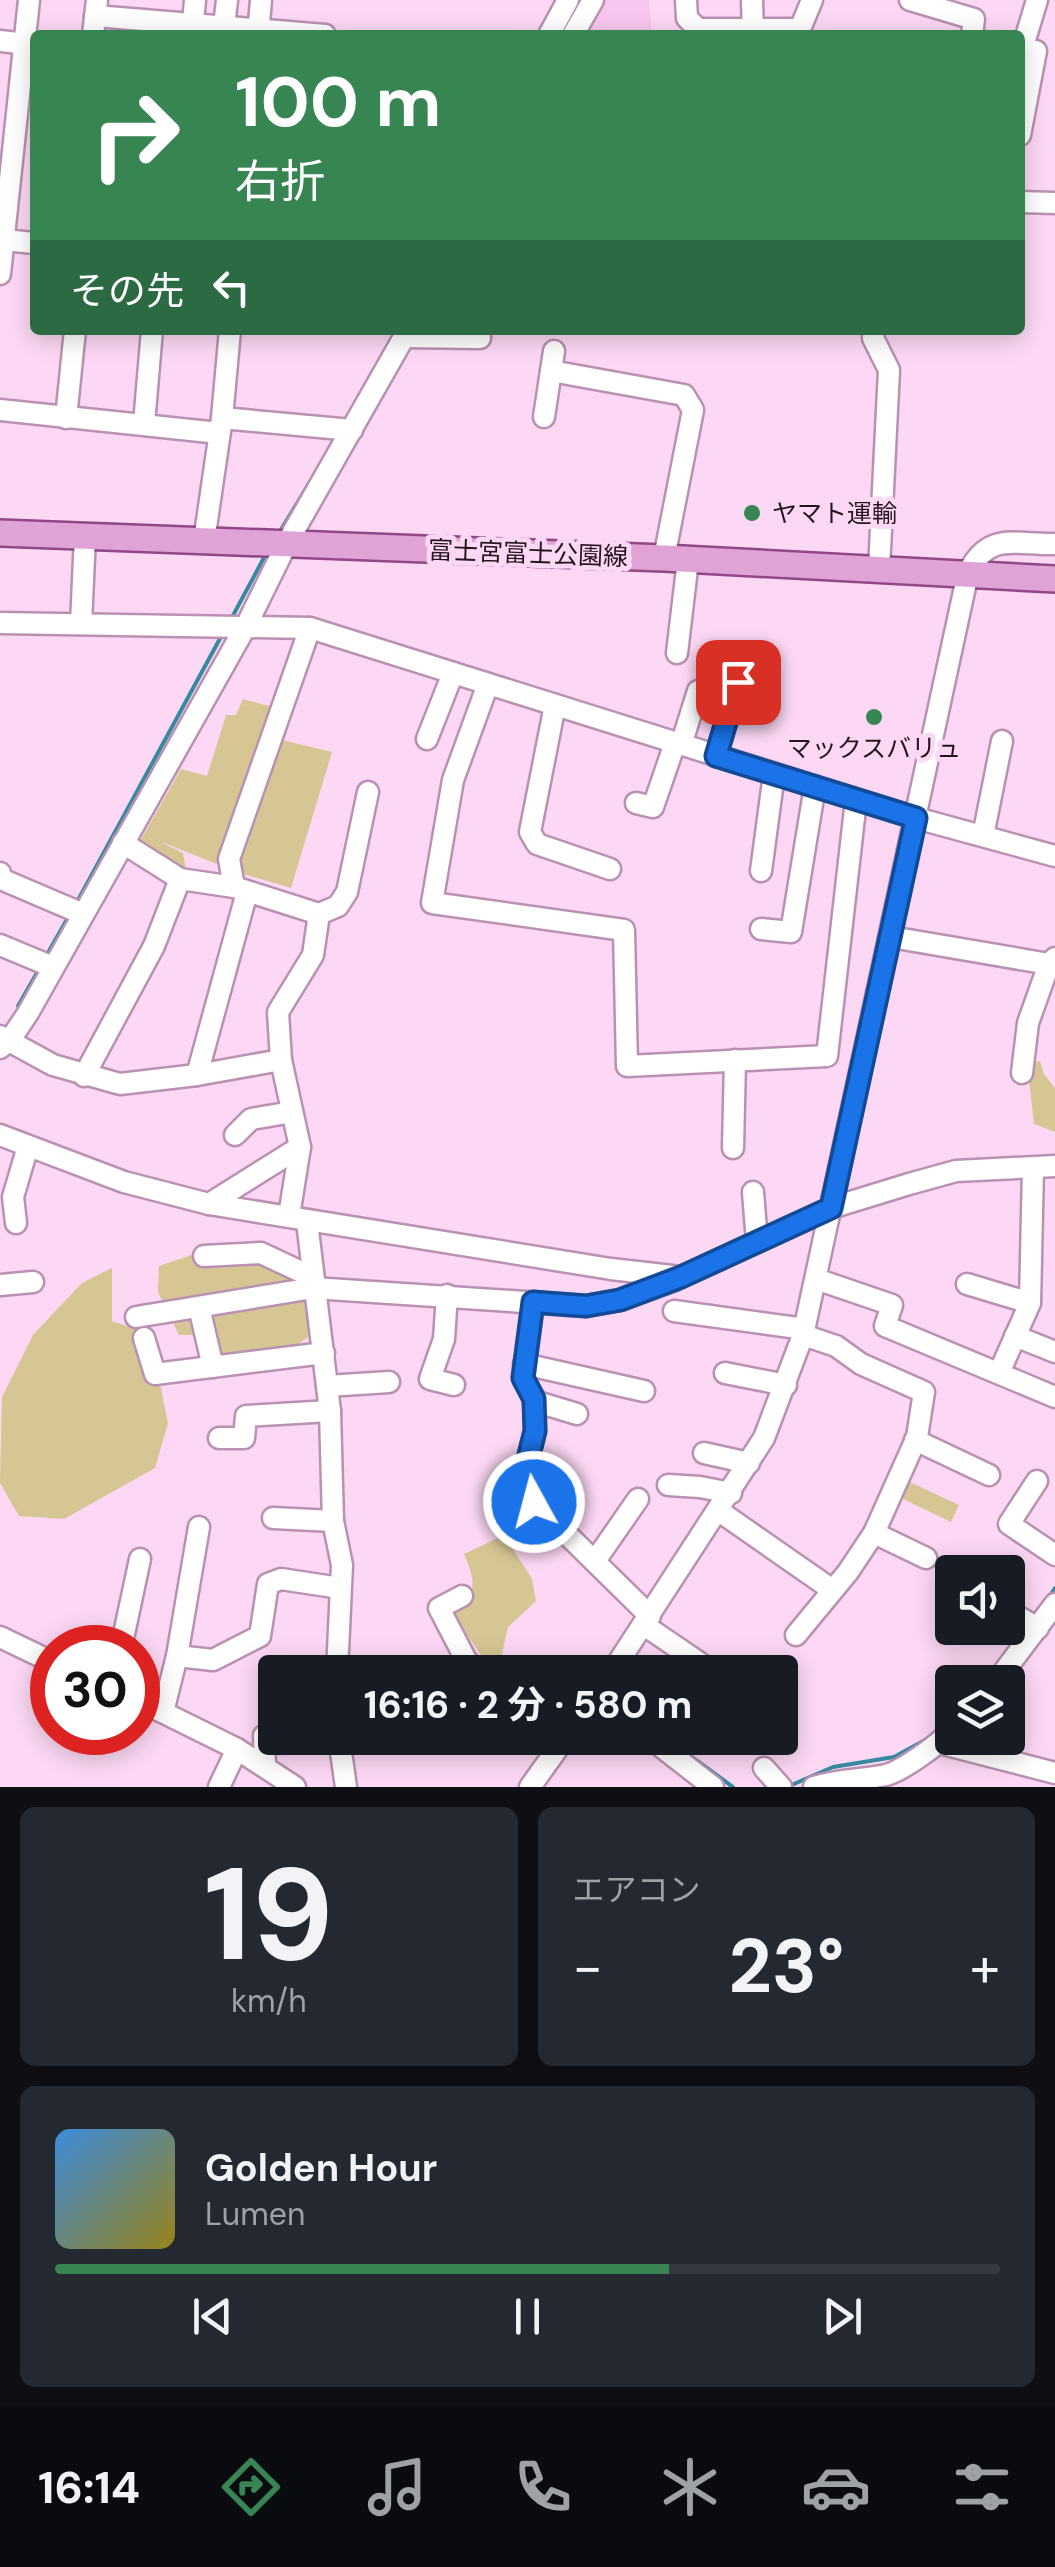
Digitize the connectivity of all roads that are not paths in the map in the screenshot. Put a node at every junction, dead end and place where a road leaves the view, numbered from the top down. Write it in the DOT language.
graph roads {
  1 [pos="30,0"];
  2 [pos="164,0"];
  3 [pos="195,0"];
  4 [pos="227,0"];
  5 [pos="261,0"];
  6 [pos="568,0"];
  7 [pos="593,0"];
  8 [pos="686,0"];
  9 [pos="752,0"];
  10 [pos="812,0"];
  11 [pos="910,0"];
  12 [pos="1037,0"];
  13 [pos="132,10"];
  14 [pos="95,17"];
  15 [pos="975,18"];
  16 [pos="161,28"];
  17 [pos="192,30"];
  18 [pos="224,30"];
  19 [pos="258,30"];
  20 [pos="552,30"];
  21 [pos="577,30"];
  22 [pos="716,30"];
  23 [pos="753,30"];
  24 [pos="776,30"];
  25 [pos="1025,38"];
  26 [pos="0,41"];
  27 [pos="30,45"];
  28 [pos="1025,50"];
  29 [pos="1025,108"];
  30 [pos="6,151"];
  31 [pos="1025,202"];
  32 [pos="1055,203"];
  33 [pos="3,240"];
  34 [pos="30,243"];
  35 [pos="0,274"];
  36 [pos="74,335"];
  37 [pos="152,335"];
  38 [pos="230,335"];
  39 [pos="405,335"];
  40 [pos="436,335"];
  41 [pos="873,335"];
  42 [pos="480,338"];
  43 [pos="0,410"];
  44 [pos="544,417"];
  45 [pos="66,418"];
  46 [pos="144,424"];
  47 [pos="221,426"];
  48 [pos="343,429"];
  49 [pos="0,533"];
  50 [pos="85,536"];
  51 [pos="204,541"];
  52 [pos="277,543"];
  53 [pos="1055,544"];
  54 [pos="676,559"];
  55 [pos="879,569"];
  56 [pos="968,573"];
  57 [pos="1055,579"];
  58 [pos="0,623"];
  59 [pos="82,624"];
  60 [pos="246,626"];
  61 [pos="310,628"];
  62 [pos="678,653"];
  63 [pos="453,673"];
  64 [pos="738,682"];
  65 [pos="488,684"];
  66 [pos="698,692"];
  67 [pos="555,705"];
  68 [pos="428,739"];
  69 [pos="1002,740"];
  70 [pos="678,744"];
  71 [pos="716,756"];
  72 [pos="774,774"];
  73 [pos="815,786"];
  74 [pos="368,792"];
  75 [pos="856,800"];
  76 [pos="636,803"];
  77 [pos="916,818"];
  78 [pos="983,836"];
  79 [pos="123,844"];
  80 [pos="1055,856"];
  81 [pos="610,869"];
  82 [pos="761,872"];
  83 [pos="0,878"];
  84 [pos="180,878"];
  85 [pos="240,889"];
  86 [pos="77,911"];
  87 [pos="319,914"];
  88 [pos="761,929"];
  89 [pos="890,937"];
  90 [pos="0,945"];
  91 [pos="1052,961"];
  92 [pos="46,963"];
  93 [pos="3,1041"];
  94 [pos="281,1060"];
  95 [pos="735,1060"];
  96 [pos="1022,1074"];
  97 [pos="197,1075"];
  98 [pos="84,1076"];
  99 [pos="292,1112"];
  100 [pos="0,1135"];
  101 [pos="235,1135"];
  102 [pos="28,1146"];
  103 [pos="300,1147"];
  104 [pos="733,1148"];
  105 [pos="1055,1166"];
  106 [pos="1033,1168"];
  107 [pos="753,1192"];
  108 [pos="208,1204"];
  109 [pos="831,1208"];
  110 [pos="298,1219"];
  111 [pos="16,1224"];
  112 [pos="757,1242"];
  113 [pos="204,1256"];
  114 [pos="681,1277"];
  115 [pos="816,1280"];
  116 [pos="33,1282"];
  117 [pos="312,1283"];
  118 [pos="968,1284"];
  119 [pos="0,1285"];
  120 [pos="447,1296"];
  121 [pos="533,1302"];
  122 [pos="1030,1303"];
  123 [pos="199,1307"];
  124 [pos="674,1311"];
  125 [pos="136,1317"];
  126 [pos="804,1332"];
  127 [pos="1015,1336"];
  128 [pos="144,1338"];
  129 [pos="1055,1352"];
  130 [pos="324,1353"];
  131 [pos="524,1364"];
  132 [pos="213,1367"];
  133 [pos="725,1373"];
  134 [pos="998,1373"];
  135 [pos="389,1382"];
  136 [pos="454,1384"];
  137 [pos="786,1385"];
  138 [pos="327,1386"];
  139 [pos="644,1392"];
  140 [pos="1055,1398"];
  141 [pos="534,1402"];
  142 [pos="330,1411"];
  143 [pos="577,1414"];
  144 [pos="219,1438"];
  145 [pos="915,1440"];
  146 [pos="704,1452"];
  147 [pos="749,1463"];
  148 [pos="989,1475"];
  149 [pos="1037,1481"];
  150 [pos="668,1486"];
  151 [pos="638,1499"];
  152 [pos="725,1502"];
  153 [pos="272,1518"];
  154 [pos="334,1522"];
  155 [pos="199,1527"];
  156 [pos="874,1533"];
  157 [pos="1055,1555"];
  158 [pos="926,1558"];
  159 [pos="140,1560"];
  160 [pos="595,1561"];
  161 [pos="340,1588"];
  162 [pos="831,1588"];
  163 [pos="462,1596"];
  164 [pos="1055,1604"];
  165 [pos="647,1620"];
  166 [pos="1026,1622"];
  167 [pos="125,1625"];
  168 [pos="796,1634"];
  169 [pos="0,1637"];
  170 [pos="30,1651"];
  171 [pos="338,1655"];
  172 [pos="463,1655"];
  173 [pos="623,1655"];
  174 [pos="691,1655"];
  175 [pos="177,1656"];
  176 [pos="1004,1665"];
  177 [pos="160,1711"];
  178 [pos="163,1712"];
  179 [pos="935,1747"];
  180 [pos="237,1750"];
  181 [pos="265,1755"];
  182 [pos="341,1755"];
  183 [pos="553,1755"];
  184 [pos="677,1755"];
  185 [pos="998,1755"];
  186 [pos="265,1768"];
  187 [pos="764,1768"];
  188 [pos="1055,1775"];
  189 [pos="897,1780"];
  190 [pos="844,1784"];
  191 [pos="219,1787"];
  192 [pos="295,1787"];
  193 [pos="346,1787"];
  194 [pos="530,1787"];
  195 [pos="713,1787"];
  196 [pos="781,1787"];
  197 [pos="814,1787"];
  198 [pos="1051,1787"];
  1 -- 27 [label="street"];
  2 -- 16 [label="street"];
  3 -- 17 [label="street"];
  4 -- 18 [label="street"];
  5 -- 19 [label="street"];
  6 -- 20 [label="street"];
  7 -- 21 [label="street"];
  8 -- 22 [label="street"];
  9 -- 23 [label="street"];
  10 -- 24 [label="street"];
  11 -- 15 [label="street"];
  12 -- 25 [label="street"];
  13 -- 14 [label="street"];
  13 -- 16 [label="street"];
  16 -- 17 [label="street"];
  26 -- 27 [label="street"];
  27 -- 30 [label="street"];
  28 -- 29 [label="street"];
  30 -- 33 [label="street"];
  31 -- 32 [label="street"];
  33 -- 34 [label="street"];
  33 -- 35 [label="street"];
  36 -- 45 [label="street"];
  37 -- 46 [label="street"];
  38 -- 47 [label="street"];
  39 -- 48 [label="street"];
  40 -- 42 [label="street"];
  41 -- 55 [label="street"];
  43 -- 45 [label="street"];
  44 -- 54 [label="street"];
  45 -- 46 [label="street"];
  46 -- 47 [label="street"];
  47 -- 48 [label="street"];
  47 -- 51 [label="street"];
  48 -- 52 [label="street"];
  49 -- 50 [label="main road, 富士宮富士公園線"];
  50 -- 51 [label="main road, 富士宮富士公園線"];
  50 -- 59 [label="street"];
  51 -- 52 [label="main road, 富士宮富士公園線"];
  52 -- 54 [label="main road, 富士宮富士公園線"];
  52 -- 60 [label="street"];
  53 -- 56 [label="street"];
  54 -- 55 [label="main road, 富士宮富士公園線"];
  54 -- 62 [label="street"];
  55 -- 56 [label="main road, 富士宮富士公園線"];
  56 -- 57 [label="main road, 富士宮富士公園線"];
  56 -- 77 [label="street"];
  58 -- 59 [label="street"];
  59 -- 60 [label="street"];
  60 -- 61 [label="street"];
  60 -- 79 [label="street"];
  61 -- 63 [label="street"];
  61 -- 85 [label="street"];
  63 -- 65 [label="street"];
  63 -- 68 [label="street"];
  64 -- 71 [label="street"];
  65 -- 67 [label="street"];
  65 -- 95 [label="street"];
  66 -- 70 [label="street"];
  67 -- 70 [label="street"];
  67 -- 81 [label="street"];
  69 -- 78 [label="street"];
  70 -- 71 [label="street"];
  70 -- 76 [label="street"];
  71 -- 72 [label="street"];
  72 -- 73 [label="street"];
  72 -- 82 [label="street"];
  73 -- 75 [label="street"];
  73 -- 88 [label="street"];
  74 -- 87 [label="street"];
  75 -- 77 [label="street"];
  75 -- 95 [label="street"];
  77 -- 78 [label="street"];
  77 -- 89 [label="street"];
  78 -- 80 [label="street"];
  79 -- 84 [label="street"];
  79 -- 86 [label="street"];
  83 -- 86 [label="street"];
  84 -- 85 [label="street"];
  84 -- 98 [label="street"];
  85 -- 87 [label="street"];
  85 -- 97 [label="street"];
  86 -- 92 [label="street"];
  87 -- 94 [label="street"];
  89 -- 91 [label="street"];
  89 -- 109 [label="street"];
  90 -- 92 [label="street"];
  91 -- 96 [label="street"];
  92 -- 93 [label="street"];
  93 -- 98 [label="street"];
  94 -- 97 [label="street"];
  94 -- 99 [label="street"];
  95 -- 104 [label="street"];
  97 -- 98 [label="street"];
  99 -- 101 [label="street"];
  99 -- 103 [label="street"];
  100 -- 102 [label="street"];
  102 -- 108 [label="street"];
  102 -- 111 [label="street"];
  103 -- 108 [label="street"];
  103 -- 110 [label="street"];
  105 -- 106 [label="street"];
  106 -- 109 [label="street"];
  106 -- 122 [label="street"];
  107 -- 112 [label="street"];
  108 -- 110 [label="street"];
  109 -- 112 [label="street"];
  109 -- 115 [label="street"];
  110 -- 114 [label="street"];
  110 -- 117 [label="street"];
  112 -- 114 [label="street"];
  113 -- 117 [label="street"];
  114 -- 121 [label="street"];
  115 -- 126 [label="street"];
  115 -- 134 [label="street"];
  116 -- 119 [label="street"];
  117 -- 120 [label="street"];
  117 -- 123 [label="street"];
  117 -- 130 [label="street"];
  118 -- 122 [label="street"];
  120 -- 121 [label="street"];
  120 -- 136 [label="street"];
  121 -- 131 [label="street"];
  122 -- 127 [label="street"];
  123 -- 125 [label="street"];
  123 -- 132 [label="street"];
  124 -- 126 [label="street"];
  126 -- 137 [label="street"];
  126 -- 145 [label="street"];
  127 -- 129 [label="street"];
  127 -- 134 [label="street"];
  128 -- 132 [label="street"];
  130 -- 132 [label="street"];
  130 -- 138 [label="street"];
  131 -- 139 [label="street"];
  131 -- 141 [label="street"];
  133 -- 137 [label="street"];
  134 -- 140 [label="street"];
  135 -- 138 [label="street"];
  137 -- 147 [label="street"];
  138 -- 142 [label="street"];
  141 -- 143 [label="street"];
  141 -- 160 [label="street"];
  142 -- 144 [label="street"];
  142 -- 154 [label="street"];
  145 -- 148 [label="street"];
  145 -- 156 [label="street"];
  146 -- 147 [label="street"];
  147 -- 152 [label="street"];
  149 -- 157 [label="street"];
  150 -- 152 [label="street"];
  151 -- 160 [label="street"];
  152 -- 162 [label="street"];
  152 -- 165 [label="street"];
  153 -- 154 [label="street"];
  154 -- 161 [label="street"];
  155 -- 175 [label="street"];
  156 -- 158 [label="street"];
  156 -- 162 [label="street"];
  159 -- 167 [label="street"];
  160 -- 165 [label="street"];
  161 -- 171 [label="street"];
  161 -- 175 [label="street"];
  162 -- 168 [label="street"];
  163 -- 172 [label="street"];
  164 -- 166 [label="street"];
  165 -- 173 [label="street"];
  165 -- 174 [label="street"];
  166 -- 176 [label="street"];
  169 -- 170 [label="street"];
  175 -- 178 [label="street"];
  177 -- 178 [label="street"];
  178 -- 180 [label="street"];
  179 -- 189 [label="street"];
  180 -- 186 [label="street"];
  180 -- 191 [label="street"];
  181 -- 186 [label="street"];
  182 -- 193 [label="street"];
  183 -- 194 [label="street"];
  184 -- 195 [label="street"];
  185 -- 188 [label="street"];
  186 -- 192 [label="street"];
  187 -- 196 [label="street"];
  188 -- 198 [label="street"];
  189 -- 190 [label="street"];
  190 -- 197 [label="street"];
}
